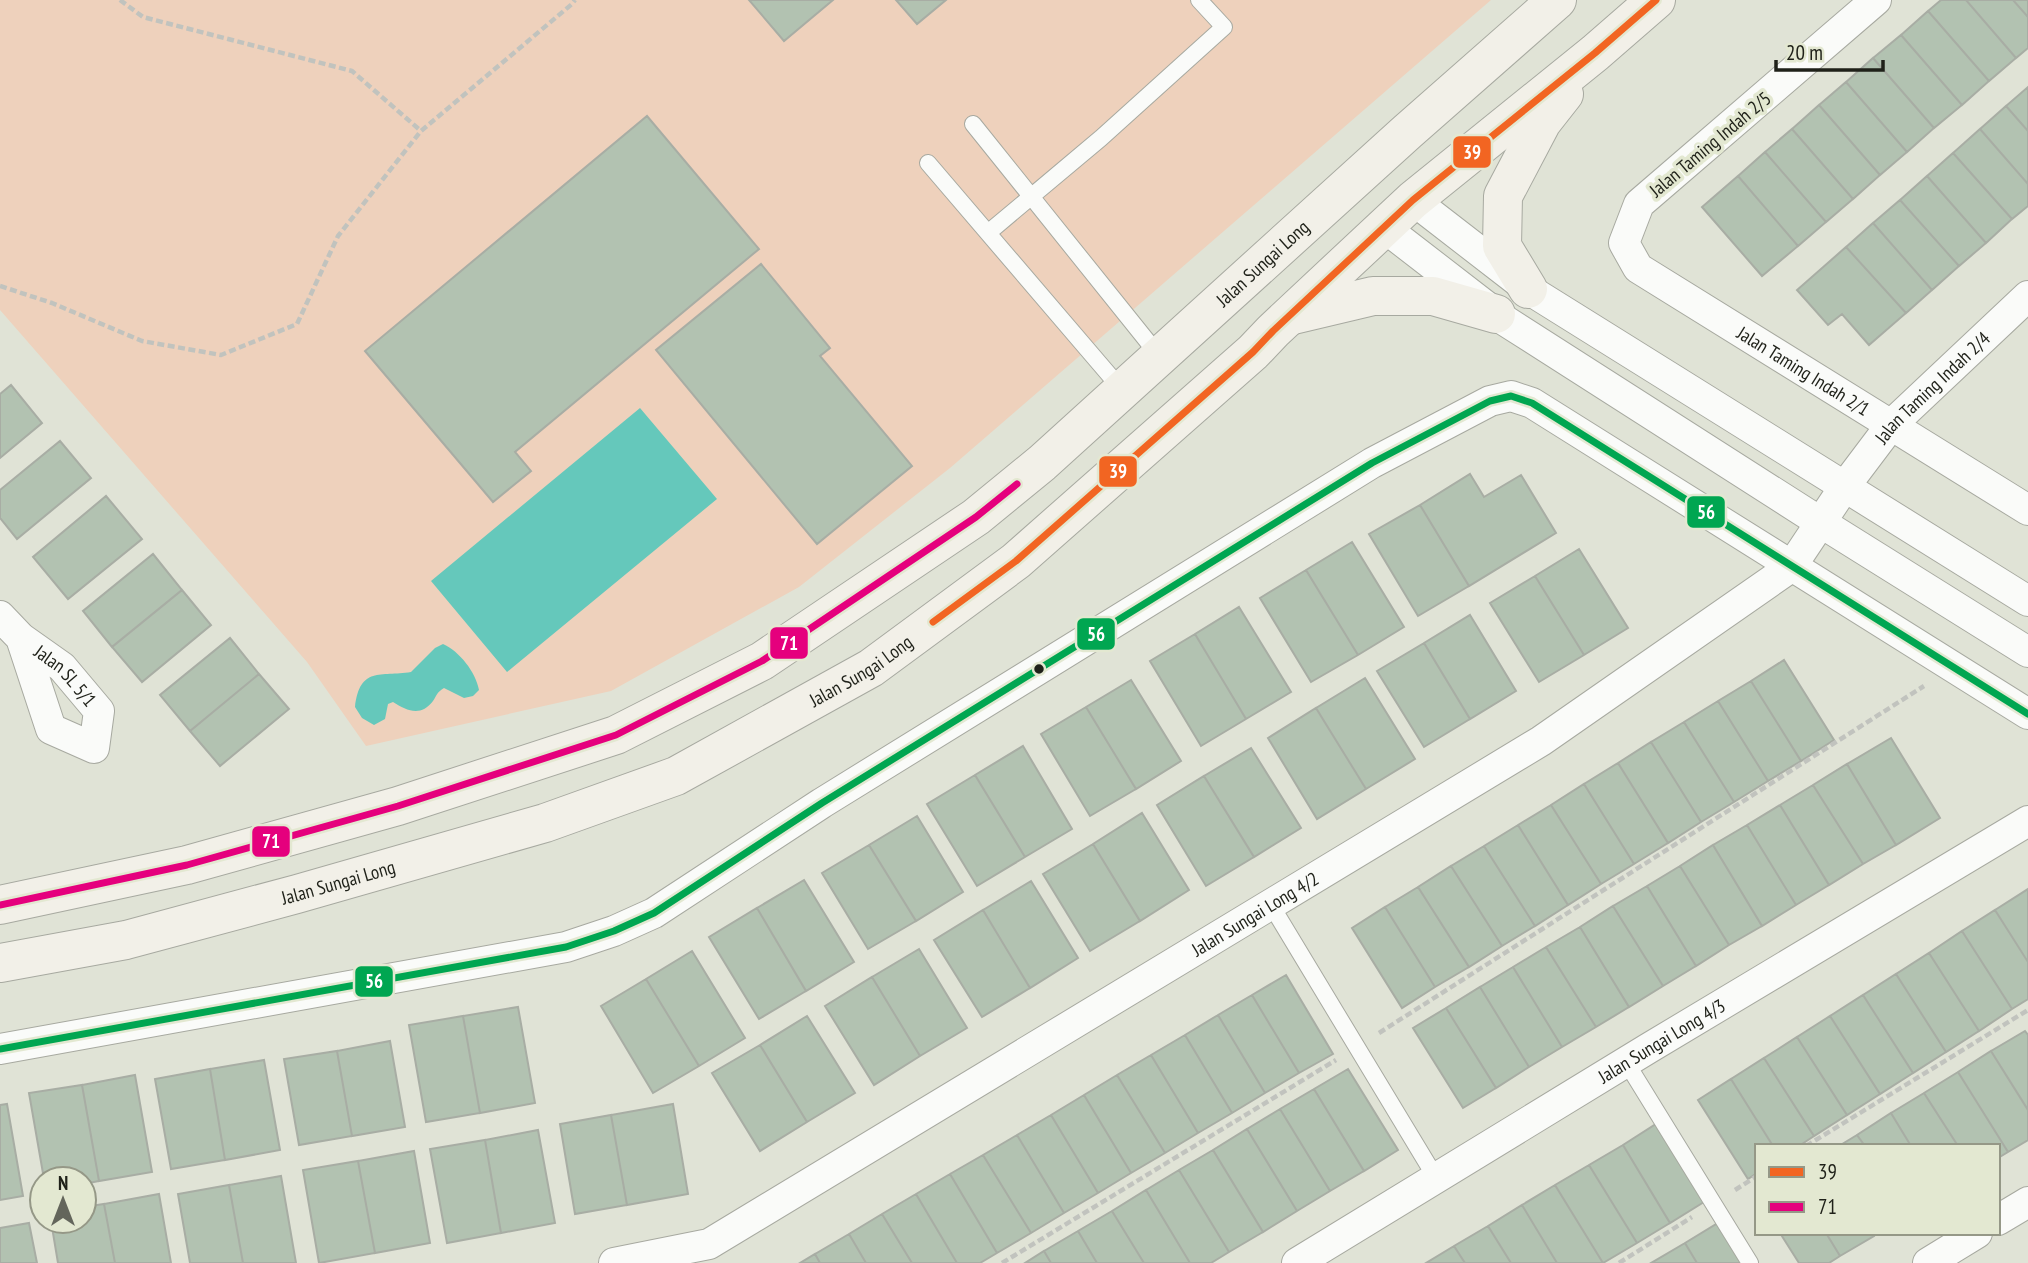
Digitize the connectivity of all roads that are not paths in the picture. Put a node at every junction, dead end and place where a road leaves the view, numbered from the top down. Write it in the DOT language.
graph roads {
  1 [pos="1199,0"];
  2 [pos="1557,0"];
  3 [pos="1656,0"];
  4 [pos="1876,0"];
  5 [pos="1595,53"];
  6 [pos="973,124"];
  7 [pos="1406,132"];
  8 [pos="928,163"];
  9 [pos="1032,195"];
  10 [pos="1332,200"];
  11 [pos="1639,204"];
  12 [pos="1392,207"];
  13 [pos="989,232"];
  14 [pos="1528,289"];
  15 [pos="2028,296"];
  16 [pos="1496,314"];
  17 [pos="1288,317"];
  18 [pos="1147,381"];
  19 [pos="1217,382"];
  20 [pos="1891,425"];
  21 [pos="1135,454"];
  22 [pos="1844,486"];
  23 [pos="2028,510"];
  24 [pos="1820,522"];
  25 [pos="1791,567"];
  26 [pos="2028,601"];
  27 [pos="0,616"];
  28 [pos="21,638"];
  29 [pos="2028,652"];
  30 [pos="2028,714"];
  31 [pos="2028,821"];
  32 [pos="0,905"];
  33 [pos="1271,905"];
  34 [pos="0,963"];
  35 [pos="0,1049"];
  36 [pos="1626,1062"];
  37 [pos="1436,1178"];
  38 [pos="2028,1202"];
  39 [pos="2000,1219"];
  40 [pos="1974,1235"];
  41 [pos="712,1254"];
  42 [pos="614,1263"];
  43 [pos="1297,1263"];
  44 [pos="1750,1263"];
  45 [pos="1928,1263"];
  1 -- 9 [label="lane"];
  2 -- 7 [label="street, Jalan Sungai Long"];
  3 -- 5 [label="street, Jalan Sungai Long"];
  4 -- 11 [label="street, Jalan Taming Indah 2/5"];
  5 -- 12 [label="street, Jalan Sungai Long"];
  5 -- 14 [label="street"];
  6 -- 9 [label="lane"];
  7 -- 10 [label="street, Jalan Sungai Long"];
  7 -- 12 [label="street"];
  8 -- 13 [label="lane"];
  9 -- 13 [label="lane"];
  9 -- 18 [label="lane"];
  10 -- 12 [label="street"];
  10 -- 18 [label="street, Jalan Sungai Long"];
  11 -- 20 [label="street, Jalan Taming Indah 2/1"];
  12 -- 14 [label="street"];
  12 -- 16 [label="street"];
  12 -- 17 [label="street, Jalan Sungai Long"];
  13 -- 18 [label="lane"];
  14 -- 22 [label="street"];
  15 -- 20 [label="street, Jalan Taming Indah 2/4"];
  16 -- 17 [label="street"];
  16 -- 24 [label="street"];
  17 -- 19 [label="street, Jalan Sungai Long"];
  18 -- 19 [label="street"];
  18 -- 21 [label="street"];
  18 -- 32 [label="street, Jalan Sungai Long"];
  19 -- 21 [label="street, Jalan Sungai Long"];
  20 -- 22 [label="street, Jalan Taming Indah 2/4"];
  20 -- 23 [label="street, Jalan Taming Indah 2/1"];
  21 -- 34 [label="street, Jalan Sungai Long"];
  22 -- 24 [label="street, Jalan Sungai Long 4/2"];
  22 -- 26 [label="street"];
  24 -- 25 [label="street, Jalan Sungai Long 4/2"];
  24 -- 29 [label="street"];
  25 -- 30 [label="street"];
  25 -- 33 [label="street, Jalan Sungai Long 4/2"];
  25 -- 35 [label="street"];
  27 -- 28 [label="street, Jalan SL 5/1"];
  31 -- 36 [label="street, Jalan Sungai Long 4/3"];
  33 -- 37 [label="lane"];
  33 -- 41 [label="street, Jalan Sungai Long 4/2"];
  36 -- 37 [label="street, Jalan Sungai Long 4/3"];
  36 -- 44 [label="lane"];
  37 -- 43 [label="street, Jalan Sungai Long 4/3"];
  38 -- 39 [label="street"];
  40 -- 45 [label="street"];
  41 -- 42 [label="street, Jalan Sungai Long 4/2"];
}
